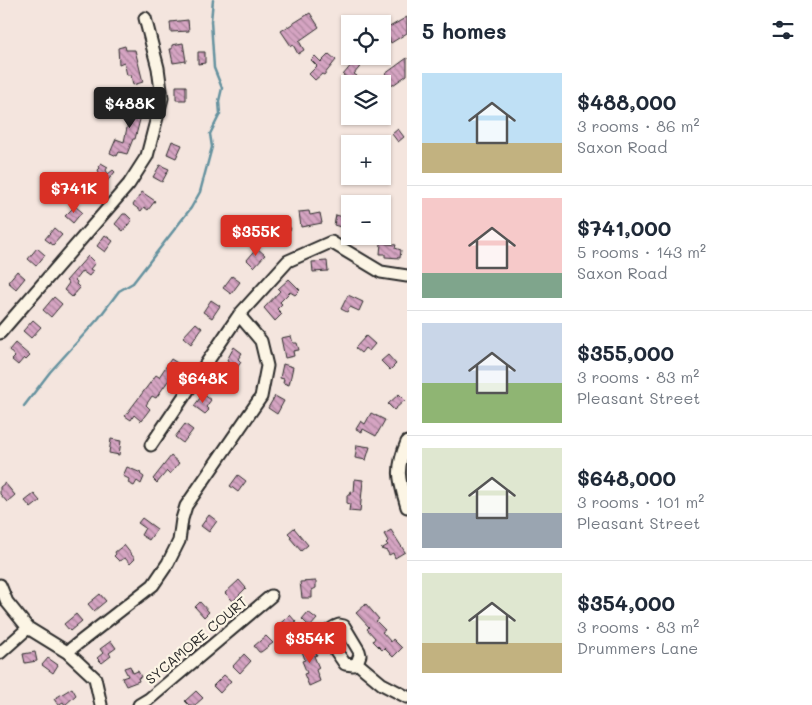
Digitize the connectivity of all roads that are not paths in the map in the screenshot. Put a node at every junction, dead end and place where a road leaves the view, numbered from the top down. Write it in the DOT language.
graph roads {
  1 [pos="146,18"];
  2 [pos="407,276"];
  3 [pos="239,315"];
  4 [pos="0,333"];
  5 [pos="407,442"];
  6 [pos="151,446"];
  7 [pos="407,507"];
  8 [pos="0,585"];
  9 [pos="271,596"];
  10 [pos="28,628"];
  11 [pos="68,652"];
  12 [pos="0,653"];
  13 [pos="357,662"];
  14 [pos="407,697"];
  15 [pos="101,705"];
  16 [pos="139,705"];
  1 -- 4 [label="street"];
  2 -- 3 [label="street"];
  3 -- 6 [label="street"];
  3 -- 11 [label="street"];
  5 -- 7 [label="street"];
  8 -- 10 [label="street"];
  9 -- 16 [label="street, SYCAMORE COURT"];
  10 -- 11 [label="street"];
  10 -- 12 [label="street"];
  11 -- 15 [label="street"];
  13 -- 14 [label="street"];
}
